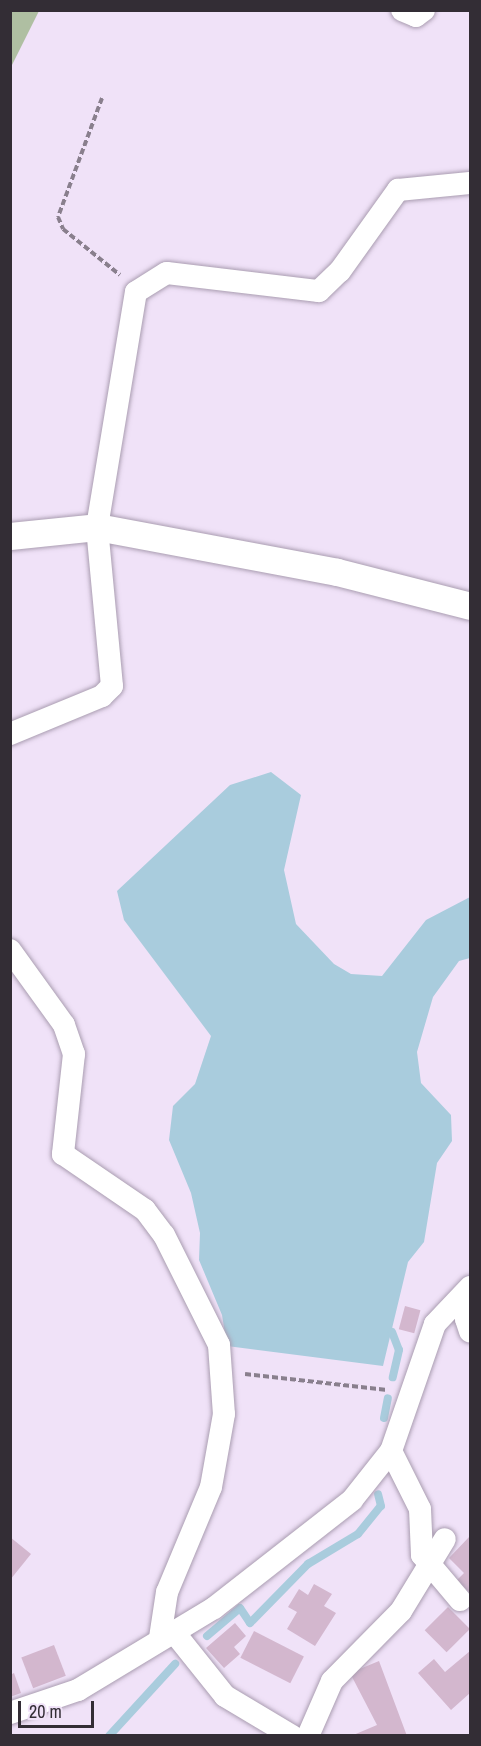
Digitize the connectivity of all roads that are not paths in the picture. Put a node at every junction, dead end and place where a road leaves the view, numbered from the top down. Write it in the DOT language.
graph roads {
  1 [pos="402,10"];
  2 [pos="424,10"];
  3 [pos="471,183"];
  4 [pos="97,526"];
  5 [pos="10,536"];
  6 [pos="471,606"];
  7 [pos="10,735"];
  8 [pos="10,950"];
  9 [pos="471,1287"];
  10 [pos="471,1312"];
  11 [pos="471,1331"];
  12 [pos="391,1451"];
  13 [pos="445,1539"];
  14 [pos="428,1562"];
  15 [pos="460,1600"];
  16 [pos="167,1634"];
  17 [pos="10,1713"];
  18 [pos="292,1736"];
  19 [pos="308,1736"];
  1 -- 2 [label="street"];
  3 -- 4 [label="street"];
  4 -- 5 [label="street"];
  4 -- 6 [label="street"];
  4 -- 7 [label="street"];
  8 -- 16 [label="street"];
  9 -- 12 [label="street"];
  10 -- 11 [label="street"];
  12 -- 14 [label="street"];
  12 -- 16 [label="street"];
  13 -- 14 [label="street"];
  14 -- 15 [label="street"];
  14 -- 19 [label="street"];
  16 -- 17 [label="street"];
  16 -- 18 [label="street"];
}
